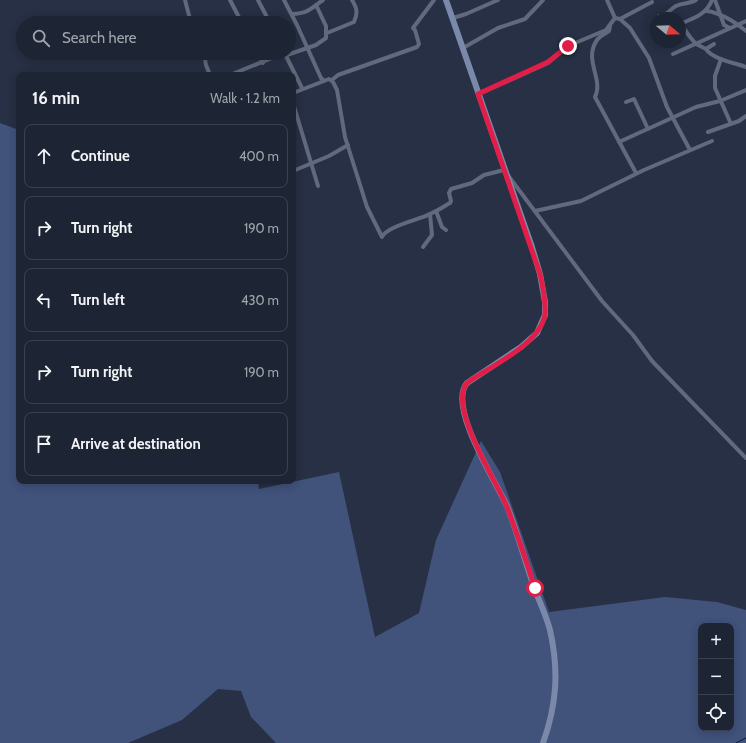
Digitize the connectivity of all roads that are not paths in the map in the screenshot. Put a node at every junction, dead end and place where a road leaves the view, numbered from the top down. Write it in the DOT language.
graph roads {
  1 [pos="185,0"];
  2 [pos="230,0"];
  3 [pos="258,0"];
  4 [pos="284,0"];
  5 [pos="323,0"];
  6 [pos="352,0"];
  7 [pos="434,0"];
  8 [pos="446,0"];
  9 [pos="498,0"];
  10 [pos="543,0"];
  11 [pos="607,0"];
  12 [pos="696,0"];
  13 [pos="713,0"];
  14 [pos="652,2"];
  15 [pos="316,5"];
  16 [pos="707,11"];
  17 [pos="668,12"];
  18 [pos="292,14"];
  19 [pos="721,15"];
  20 [pos="189,16"];
  21 [pos="238,16"];
  22 [pos="266,16"];
  23 [pos="453,18"];
  24 [pos="615,18"];
  25 [pos="620,20"];
  26 [pos="746,21"];
  27 [pos="686,22"];
  28 [pos="296,23"];
  29 [pos="739,24"];
  30 [pos="610,26"];
  31 [pos="730,28"];
  32 [pos="686,31"];
  33 [pos="746,31"];
  34 [pos="327,32"];
  35 [pos="696,44"];
  36 [pos="714,44"];
  37 [pos="307,47"];
  38 [pos="463,48"];
  39 [pos="706,49"];
  40 [pos="296,50"];
  41 [pos="674,54"];
  42 [pos="721,59"];
  43 [pos="205,60"];
  44 [pos="262,60"];
  45 [pos="270,60"];
  46 [pos="288,60"];
  47 [pos="263,63"];
  48 [pos="746,67"];
  49 [pos="209,72"];
  50 [pos="238,72"];
  51 [pos="294,72"];
  52 [pos="296,76"];
  53 [pos="332,80"];
  54 [pos="324,81"];
  55 [pos="302,88"];
  56 [pos="746,90"];
  57 [pos="296,91"];
  58 [pos="478,94"];
  59 [pos="720,101"];
  60 [pos="626,102"];
  61 [pos="296,113"];
  62 [pos="746,116"];
  63 [pos="674,119"];
  64 [pos="731,124"];
  65 [pos="648,129"];
  66 [pos="708,132"];
  67 [pos="712,141"];
  68 [pos="619,142"];
  69 [pos="348,145"];
  70 [pos="690,150"];
  71 [pos="311,164"];
  72 [pos="296,170"];
  73 [pos="504,170"];
  74 [pos="636,173"];
  75 [pos="318,186"];
  76 [pos="436,210"];
  77 [pos="535,211"];
  78 [pos="430,214"];
  79 [pos="446,230"];
  80 [pos="423,246"];
  81 [pos="746,458"];
  82 [pos="543,743"];
  1 -- 20 [label="street"];
  2 -- 21 [label="street"];
  3 -- 22 [label="street"];
  4 -- 18 [label="street"];
  5 -- 15 [label="street"];
  6 -- 34 [label="street"];
  7 -- 53 [label="street"];
  8 -- 23 [label="main road"];
  9 -- 23 [label="street"];
  10 -- 38 [label="street"];
  11 -- 24 [label="street"];
  12 -- 17 [label="street"];
  13 -- 16 [label="street"];
  13 -- 19 [label="street"];
  14 -- 25 [label="street"];
  15 -- 18 [label="street"];
  15 -- 34 [label="street"];
  16 -- 19 [label="street"];
  16 -- 27 [label="street"];
  19 -- 29 [label="street"];
  19 -- 31 [label="street"];
  23 -- 38 [label="main road"];
  24 -- 25 [label="street"];
  24 -- 30 [label="street"];
  25 -- 63 [label="street"];
  26 -- 29 [label="street"];
  28 -- 37 [label="street"];
  29 -- 31 [label="street"];
  29 -- 33 [label="street"];
  30 -- 58 [label="street"];
  30 -- 68 [label="street"];
  31 -- 35 [label="street"];
  32 -- 35 [label="street"];
  34 -- 37 [label="street"];
  35 -- 39 [label="street"];
  35 -- 41 [label="street"];
  36 -- 39 [label="street"];
  37 -- 40 [label="street"];
  37 -- 54 [label="street"];
  38 -- 58 [label="main road"];
  39 -- 42 [label="street"];
  42 -- 48 [label="street"];
  42 -- 59 [label="street"];
  43 -- 49 [label="street"];
  44 -- 47 [label="street"];
  45 -- 47 [label="street"];
  46 -- 51 [label="street"];
  47 -- 50 [label="street"];
  52 -- 55 [label="street"];
  53 -- 54 [label="street"];
  53 -- 69 [label="street"];
  54 -- 55 [label="street"];
  55 -- 57 [label="street"];
  56 -- 59 [label="street"];
  58 -- 73 [label="main road"];
  59 -- 63 [label="street"];
  59 -- 64 [label="street"];
  60 -- 65 [label="street"];
  61 -- 71 [label="street"];
  62 -- 64 [label="street"];
  63 -- 65 [label="street"];
  63 -- 70 [label="street"];
  64 -- 66 [label="street"];
  65 -- 68 [label="street"];
  67 -- 70 [label="street"];
  68 -- 74 [label="street"];
  69 -- 71 [label="street"];
  69 -- 78 [label="street"];
  70 -- 74 [label="street"];
  71 -- 72 [label="street"];
  71 -- 75 [label="street"];
  73 -- 76 [label="street"];
  73 -- 77 [label="street"];
  73 -- 82 [label="main road"];
  74 -- 77 [label="street"];
  76 -- 78 [label="street"];
  76 -- 79 [label="street"];
  77 -- 81 [label="street"];
  78 -- 80 [label="street"];
}
